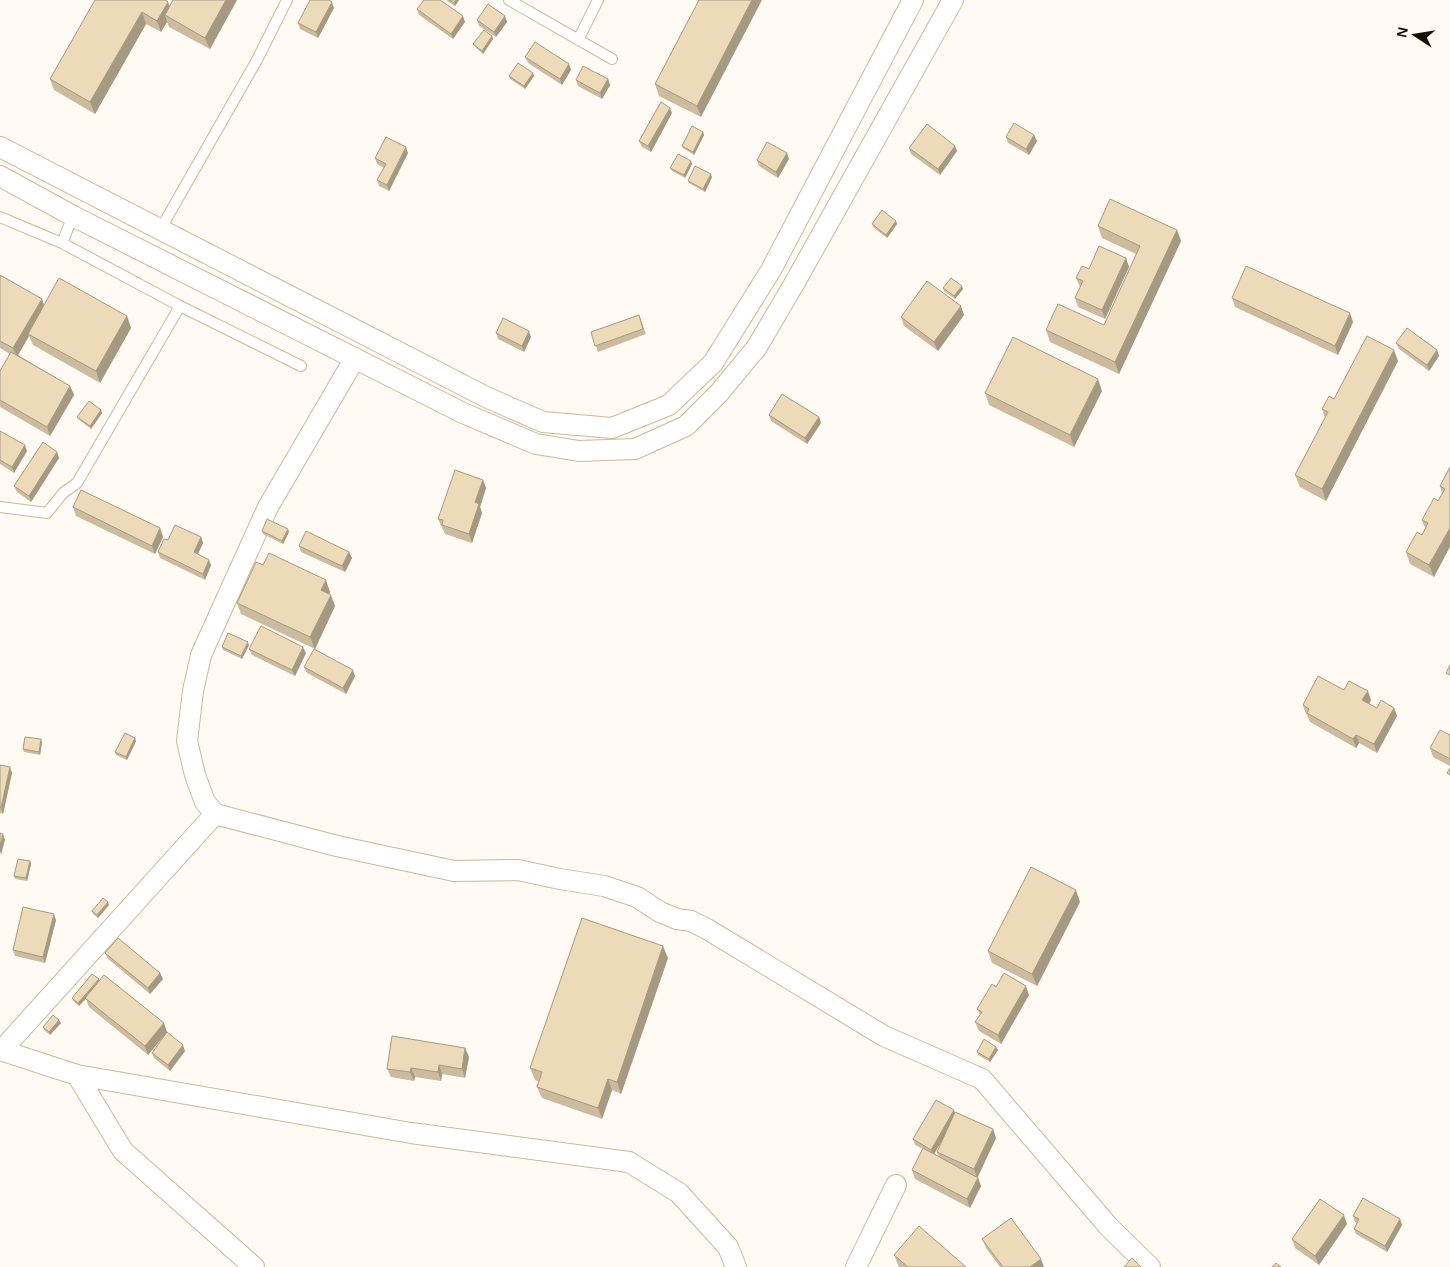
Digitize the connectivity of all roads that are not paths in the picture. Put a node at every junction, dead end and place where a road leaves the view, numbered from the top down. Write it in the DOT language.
graph roads {
  1 [pos="286,0"];
  2 [pos="509,0"];
  3 [pos="598,0"];
  4 [pos="913,0"];
  5 [pos="953,0"];
  6 [pos="578,40"];
  7 [pos="612,60"];
  8 [pos="0,148"];
  9 [pos="0,176"];
  10 [pos="73,216"];
  11 [pos="0,217"];
  12 [pos="160,230"];
  13 [pos="62,243"];
  14 [pos="180,306"];
  15 [pos="354,358"];
  16 [pos="301,366"];
  17 [pos="0,507"];
  18 [pos="215,814"];
  19 [pos="1,1050"];
  20 [pos="77,1074"];
  21 [pos="896,1185"];
  22 [pos="254,1267"];
  23 [pos="736,1267"];
  24 [pos="856,1267"];
  25 [pos="1150,1267"];
  1 -- 12 [label="lane"];
  2 -- 6 [label="lane"];
  3 -- 6 [label="lane"];
  4 -- 12 [label="street"];
  5 -- 15 [label="street"];
  6 -- 7 [label="lane"];
  8 -- 12 [label="street"];
  9 -- 10 [label="street"];
  10 -- 13 [label="lane"];
  10 -- 15 [label="street"];
  11 -- 13 [label="lane"];
  13 -- 14 [label="lane"];
  14 -- 16 [label="lane"];
  14 -- 17 [label="lane"];
  15 -- 18 [label="street"];
  18 -- 19 [label="street"];
  18 -- 25 [label="street"];
  19 -- 20 [label="street"];
  20 -- 22 [label="street"];
  20 -- 23 [label="street"];
  21 -- 24 [label="street"];
}
